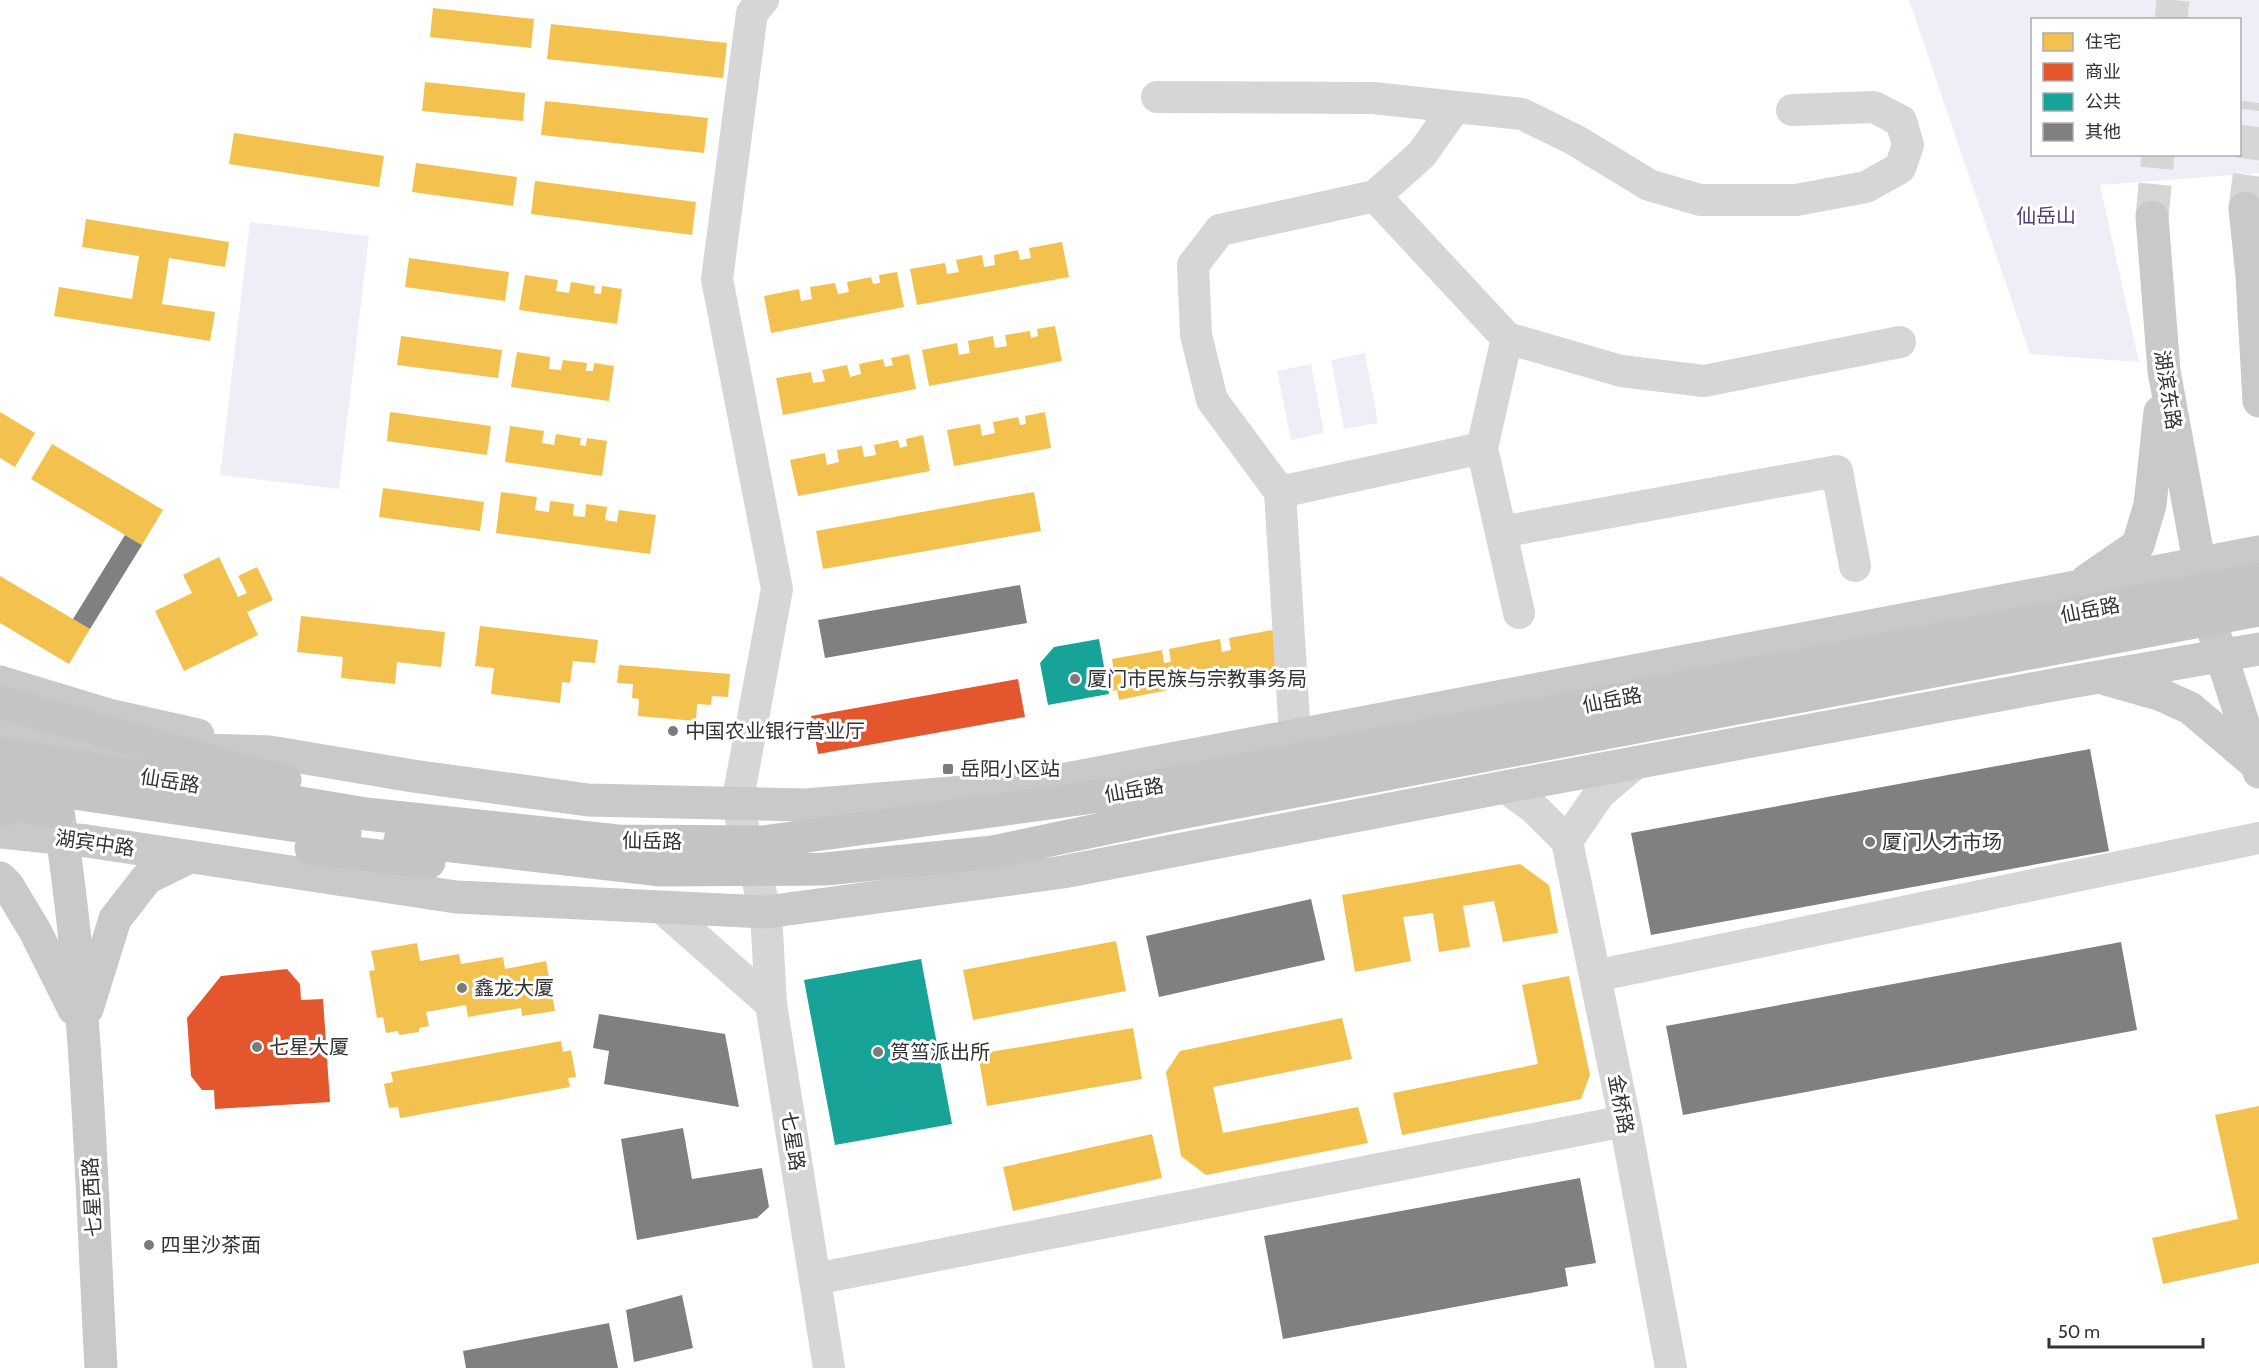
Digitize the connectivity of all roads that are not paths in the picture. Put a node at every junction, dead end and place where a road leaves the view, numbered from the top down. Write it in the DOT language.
graph roads {
  1 [pos="763,0"];
  2 [pos="1157,97"];
  3 [pos="1455,107"];
  4 [pos="1792,110"];
  5 [pos="1376,196"];
  6 [pos="2245,208"];
  7 [pos="2152,217"];
  8 [pos="1507,338"];
  9 [pos="1900,342"];
  10 [pos="2164,371"];
  11 [pos="2259,401"];
  12 [pos="1482,448"];
  13 [pos="1280,492"];
  14 [pos="1501,532"];
  15 [pos="2259,552"];
  16 [pos="2198,563"];
  17 [pos="1855,566"];
  18 [pos="2259,579"];
  19 [pos="2079,586"];
  20 [pos="2259,610"];
  21 [pos="1519,613"];
  22 [pos="2259,649"];
  23 [pos="2220,655"];
  24 [pos="2099,677"];
  25 [pos="4,690"];
  26 [pos="0,728"];
  27 [pos="1296,736"];
  28 [pos="47,738"];
  29 [pos="270,752"];
  30 [pos="0,753"];
  31 [pos="1637,762"];
  32 [pos="2258,768"];
  33 [pos="0,782"];
  34 [pos="1505,787"];
  35 [pos="0,796"];
  36 [pos="737,804"];
  37 [pos="0,810"];
  38 [pos="929,819"];
  39 [pos="260,821"];
  40 [pos="0,832"];
  41 [pos="2259,838"];
  42 [pos="63,839"];
  43 [pos="1568,841"];
  44 [pos="190,857"];
  45 [pos="661,870"];
  46 [pos="0,878"];
  47 [pos="661,907"];
  48 [pos="766,912"];
  49 [pos="1595,976"];
  50 [pos="771,1004"];
  51 [pos="82,1025"];
  52 [pos="1625,1121"];
  53 [pos="815,1279"];
  54 [pos="101,1368"];
  55 [pos="829,1368"];
  56 [pos="1671,1368"];
  1 -- 36 [label="street"];
  2 -- 3 [label="street"];
  3 -- 4 [label="street"];
  3 -- 5 [label="street"];
  5 -- 8 [label="street"];
  5 -- 13 [label="street"];
  6 -- 11 [label="main road"];
  7 -- 10 [label="main road, 湖滨东路"];
  8 -- 9 [label="street"];
  8 -- 12 [label="street"];
  10 -- 16 [label="main road, 湖滨东路"];
  10 -- 19 [label="main road"];
  12 -- 13 [label="street"];
  12 -- 14 [label="street"];
  13 -- 27 [label="street"];
  14 -- 17 [label="street"];
  14 -- 21 [label="street"];
  15 -- 16 [label="main road"];
  16 -- 19 [label="main road"];
  16 -- 23 [label="main road, 湖滨东路"];
  18 -- 38 [label="highway, 仙岳路, bridge"];
  19 -- 27 [label="main road"];
  20 -- 45 [label="highway, 仙岳路, bridge"];
  22 -- 23 [label="main road, 湖宾中路"];
  23 -- 24 [label="main road, 湖宾中路"];
  23 -- 32 [label="main road"];
  24 -- 31 [label="main road, 湖宾中路"];
  24 -- 32 [label="main road"];
  25 -- 28 [label="main road"];
  25 -- 29 [label="main road"];
  25 -- 38 [label="highway, bridge"];
  26 -- 28 [label="main road"];
  27 -- 36 [label="main road"];
  28 -- 29 [label="main road"];
  28 -- 42 [label="main road, 七星西路"];
  29 -- 36 [label="main road"];
  30 -- 38 [label="highway, 仙岳路, bridge"];
  31 -- 34 [label="main road, 湖宾中路"];
  31 -- 43 [label="street"];
  33 -- 39 [label="highway, 仙岳路, bridge"];
  34 -- 43 [label="street"];
  34 -- 48 [label="main road, 湖宾中路"];
  35 -- 39 [label="highway, bridge"];
  36 -- 48 [label="street, 七星路"];
  37 -- 45 [label="highway, bridge"];
  39 -- 45 [label="highway, 仙岳路, bridge"];
  40 -- 42 [label="main road, 湖宾中路"];
  41 -- 49 [label="street"];
  42 -- 44 [label="main road, 湖宾中路"];
  42 -- 51 [label="main road, 七星西路"];
  43 -- 49 [label="street, 金桥路"];
  44 -- 47 [label="main road, 湖宾中路"];
  44 -- 51 [label="main road"];
  46 -- 51 [label="main road"];
  47 -- 48 [label="main road, 湖宾中路"];
  47 -- 50 [label="street"];
  48 -- 50 [label="street, 七星路"];
  49 -- 52 [label="street, 金桥路"];
  50 -- 53 [label="street, 七星路"];
  51 -- 54 [label="main road, 七星西路"];
  52 -- 53 [label="street"];
  52 -- 56 [label="street, 金桥路"];
  53 -- 55 [label="street, 七星路"];
}
